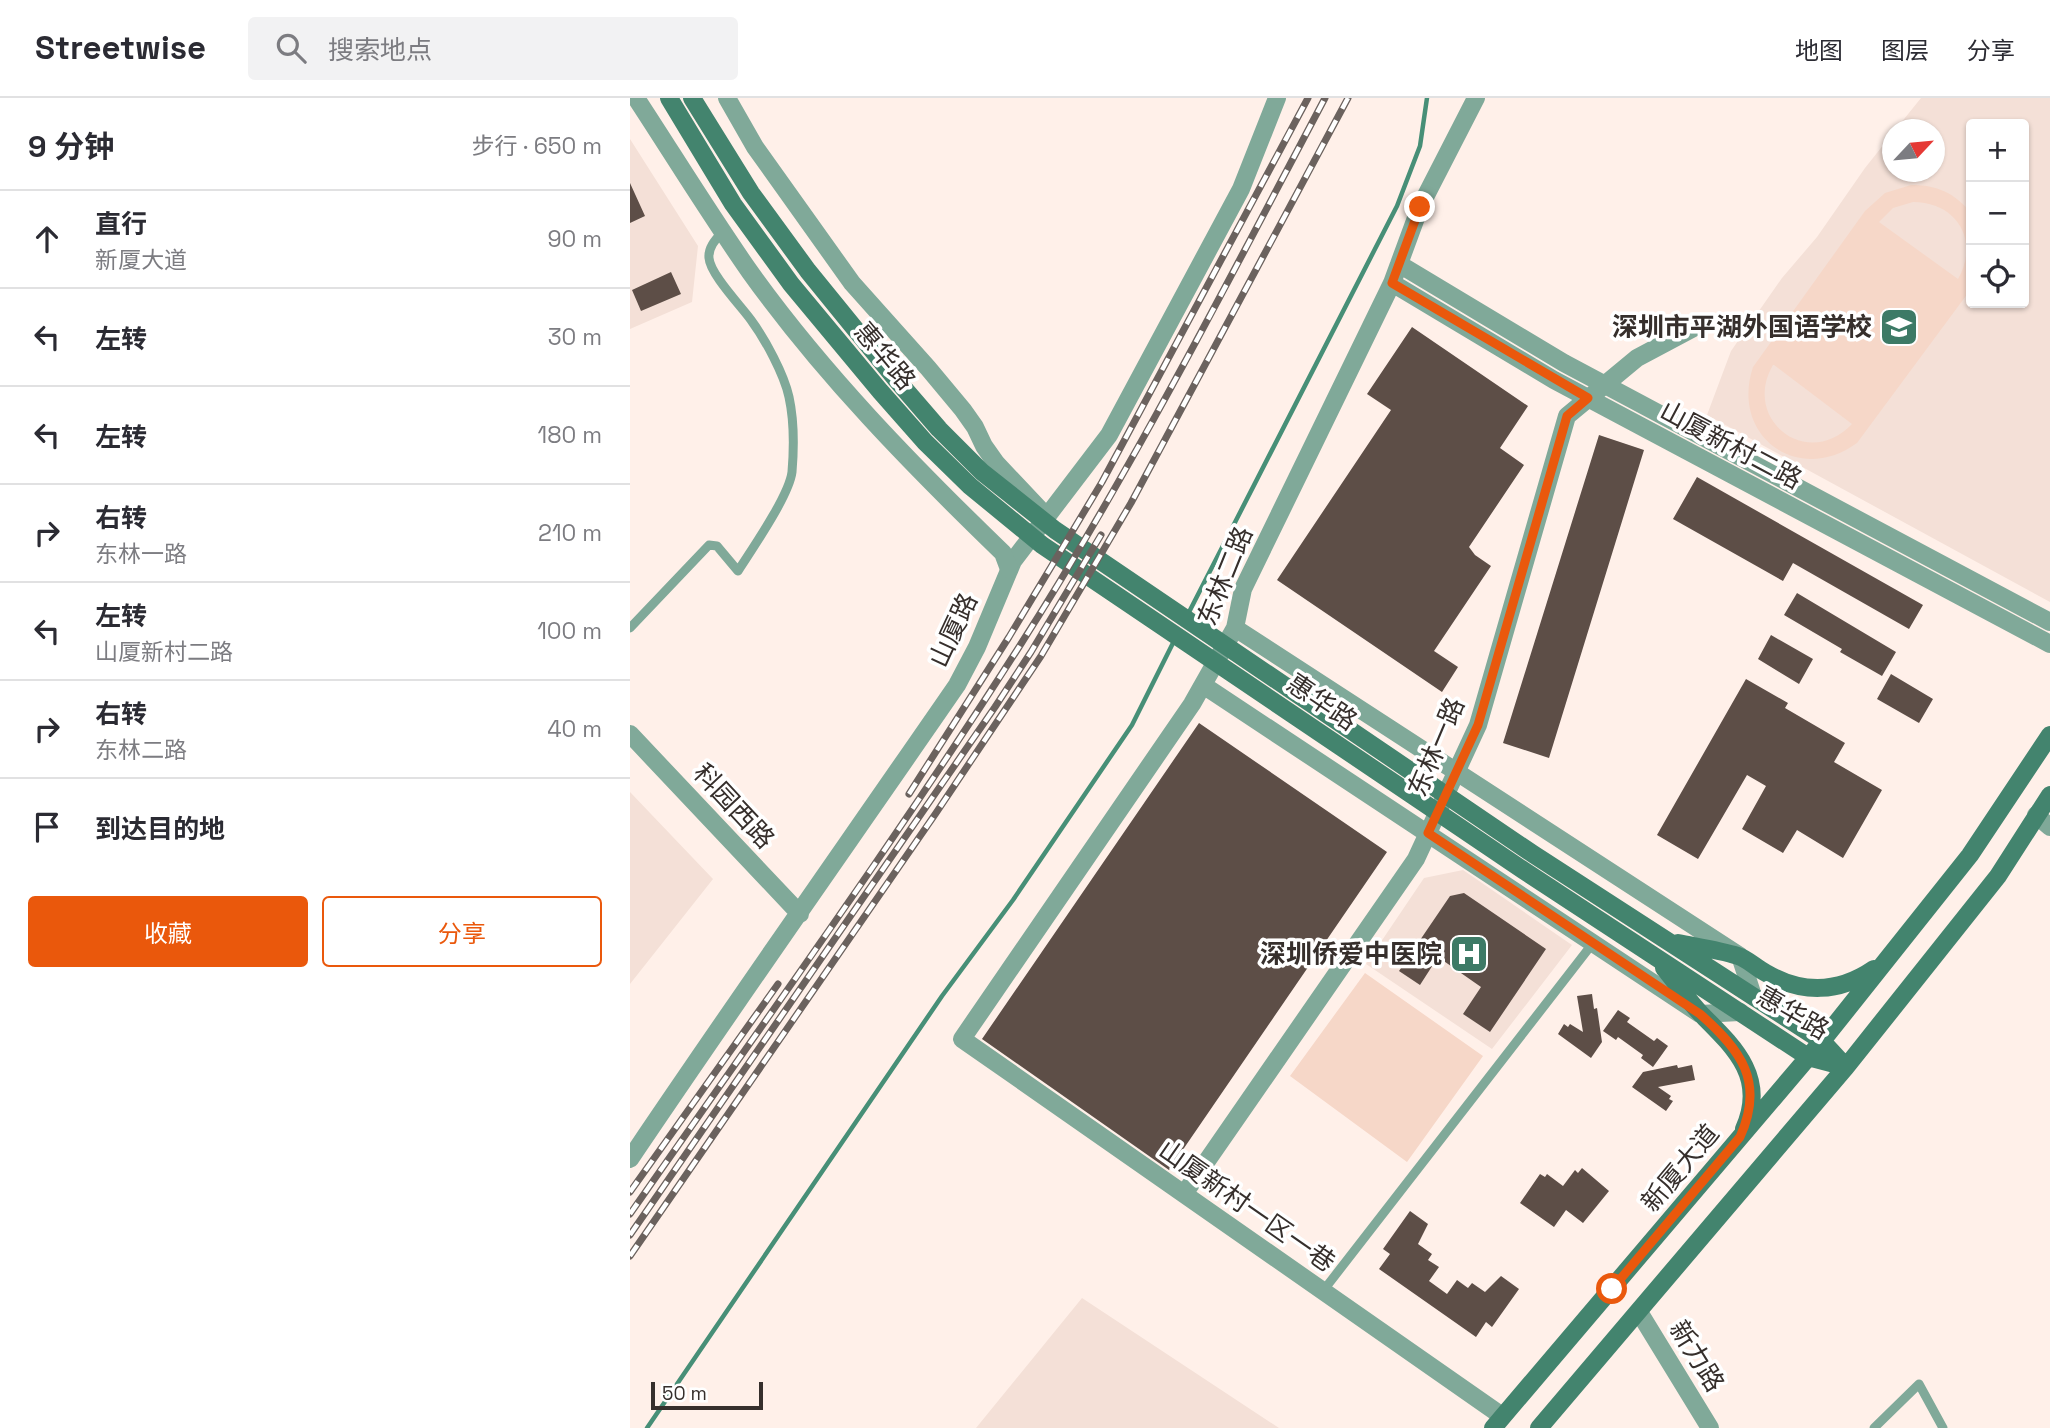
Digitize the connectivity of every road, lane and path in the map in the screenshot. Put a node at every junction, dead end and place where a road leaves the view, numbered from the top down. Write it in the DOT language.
graph roads {
  1 [pos="636,98"];
  2 [pos="668,98"];
  3 [pos="692,98"];
  4 [pos="727,98"];
  5 [pos="1277,98"];
  6 [pos="1476,98"];
  7 [pos="723,231"];
  8 [pos="1399,264"];
  9 [pos="1392,283"];
  10 [pos="1699,326"];
  11 [pos="1605,385"];
  12 [pos="1588,398"];
  13 [pos="1046,516"];
  14 [pos="1009,569"];
  15 [pos="2050,622"];
  16 [pos="630,628"];
  17 [pos="1235,628"];
  18 [pos="2050,645"];
  19 [pos="1203,685"];
  20 [pos="630,734"];
  21 [pos="2050,735"];
  22 [pos="1456,772"];
  23 [pos="2050,795"];
  24 [pos="2043,821"];
  25 [pos="1428,833"];
  26 [pos="1528,862"];
  27 [pos="800,914"];
  28 [pos="1667,941"];
  29 [pos="1592,943"];
  30 [pos="1740,956"];
  31 [pos="1656,957"];
  32 [pos="1885,961"];
  33 [pos="1753,996"];
  34 [pos="1740,1012"];
  35 [pos="1700,1014"];
  36 [pos="962,1039"];
  37 [pos="1822,1041"];
  38 [pos="1808,1057"];
  39 [pos="1846,1067"];
  40 [pos="1740,1137"];
  41 [pos="630,1159"];
  42 [pos="1184,1195"];
  43 [pos="1323,1291"];
  44 [pos="1639,1312"];
  45 [pos="1498,1422"];
  46 [pos="1539,1428"];
  47 [pos="1710,1428"];
  48 [pos="1874,1428"];
  49 [pos="1942,1428"];
  1 -- 7 [label="street"];
  2 -- 26 [label="main road, 惠华路"];
  3 -- 26 [label="main road, 惠华路"];
  4 -- 13 [label="street"];
  5 -- 13 [label="street, 山厦路"];
  6 -- 8 [label="street, 东林二路"];
  7 -- 14 [label="street"];
  7 -- 16 [label="lane"];
  8 -- 9 [label="street, 东林二路"];
  8 -- 11 [label="street, 山厦新村二路"];
  9 -- 12 [label="street, 山厦新村二路"];
  9 -- 17 [label="street, 东林二路"];
  10 -- 11 [label="street, 东林一路"];
  11 -- 12 [label="street, 东林一路"];
  11 -- 15 [label="street, 山厦新村二路"];
  12 -- 18 [label="street, 山厦新村二路"];
  12 -- 22 [label="street, 东林一路"];
  13 -- 14 [label="street, 山厦路"];
  14 -- 27 [label="street, 山厦路"];
  17 -- 19 [label="street, 东林二路"];
  17 -- 22 [label="street"];
  19 -- 25 [label="street"];
  19 -- 36 [label="street, 东林二路"];
  20 -- 27 [label="street, 科园西路"];
  21 -- 32 [label="main road, 新厦大道"];
  22 -- 25 [label="street, 东林一路"];
  22 -- 30 [label="street"];
  23 -- 24 [label="main road"];
  24 -- 39 [label="main road"];
  25 -- 29 [label="street"];
  25 -- 42 [label="street, 东林一路"];
  26 -- 28 [label="main road, 惠华路"];
  26 -- 31 [label="main road, 惠华路"];
  27 -- 41 [label="street, 山厦路"];
  28 -- 30 [label="main road"];
  28 -- 33 [label="main road, 惠华路"];
  29 -- 35 [label="street"];
  29 -- 43 [label="lane"];
  30 -- 32 [label="main road"];
  30 -- 33 [label="street"];
  31 -- 34 [label="main road, 惠华路"];
  31 -- 35 [label="main road"];
  32 -- 37 [label="main road, 新厦大道"];
  33 -- 37 [label="main road, 惠华路"];
  34 -- 35 [label="street"];
  34 -- 38 [label="main road, 惠华路"];
  35 -- 40 [label="main road"];
  36 -- 42 [label="street, 山厦新村一区一巷"];
  37 -- 38 [label="main road, 新厦大道"];
  37 -- 39 [label="main road, 惠华路"];
  38 -- 39 [label="main road, 惠华路"];
  38 -- 40 [label="main road, 新厦大道"];
  39 -- 44 [label="main road"];
  40 -- 45 [label="main road, 新厦大道"];
  42 -- 43 [label="street, 山厦新村一区一巷"];
  43 -- 45 [label="street, 山厦新村一区一巷"];
  44 -- 46 [label="main road"];
  44 -- 47 [label="street, 新力路"];
  48 -- 49 [label="lane"];
}
